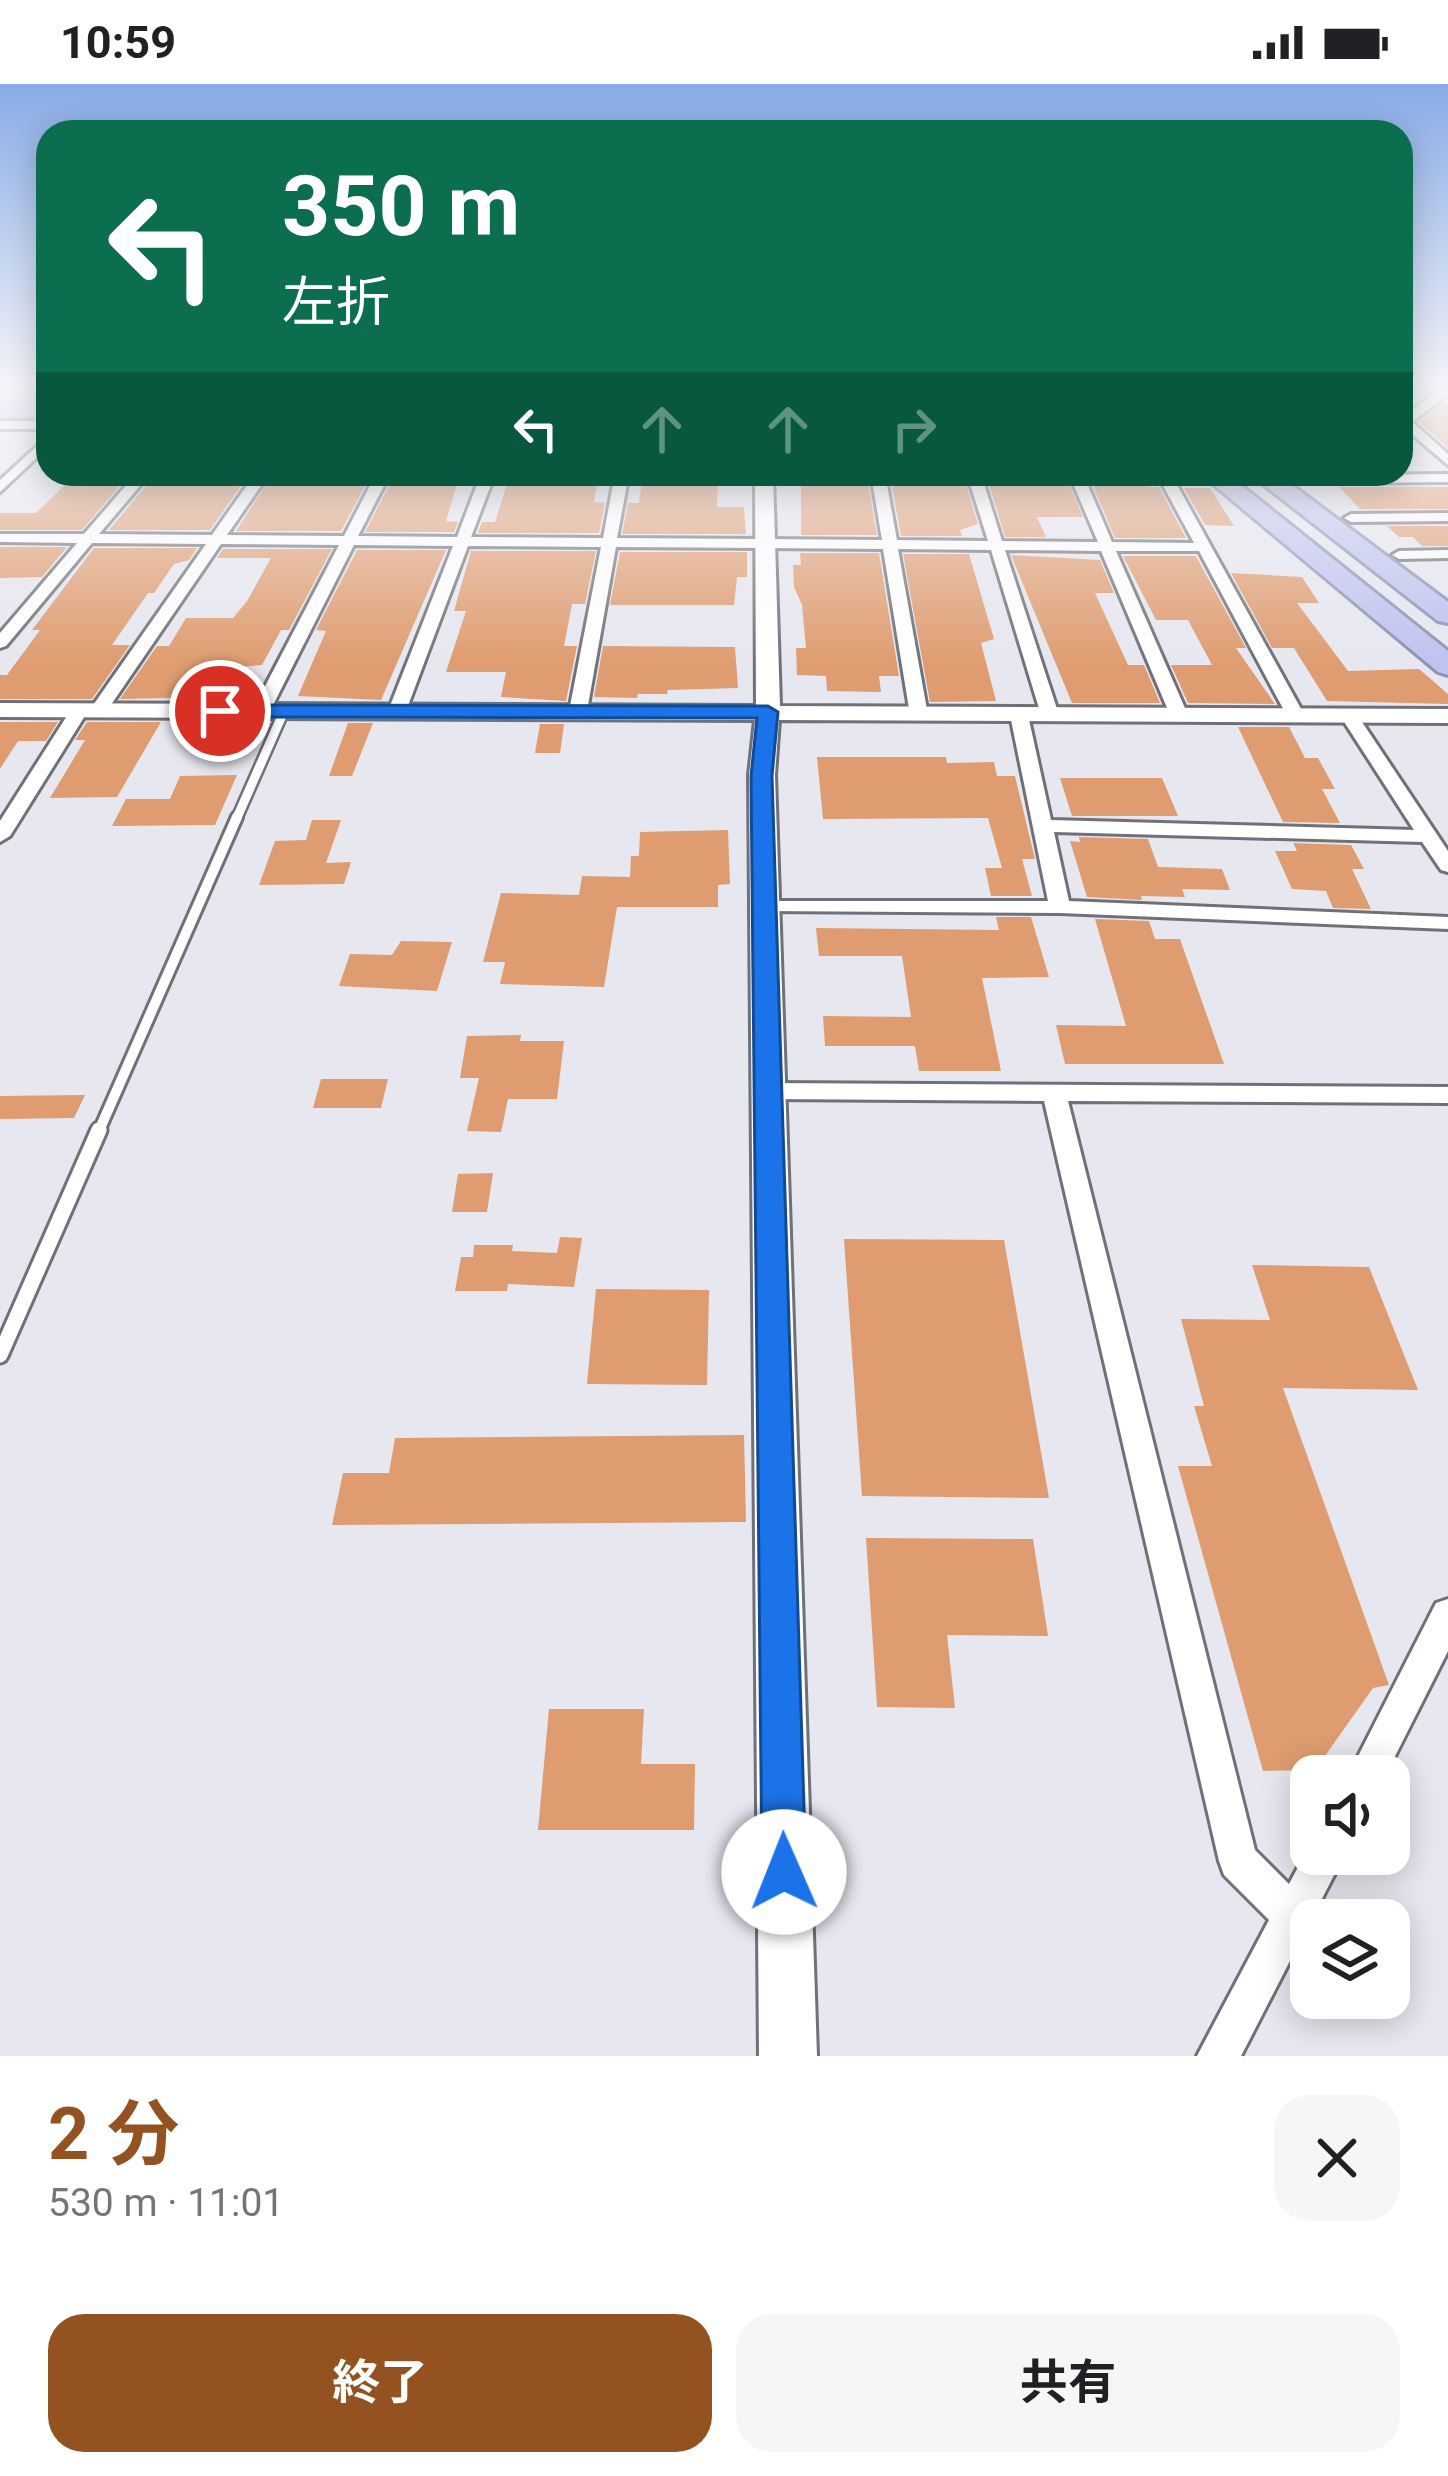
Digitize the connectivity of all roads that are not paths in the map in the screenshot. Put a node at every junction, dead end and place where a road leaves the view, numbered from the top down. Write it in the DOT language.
graph roads {
  1 [pos="133,486"];
  2 [pos="254,486"];
  3 [pos="377,486"];
  4 [pos="484,486"];
  5 [pos="620,486"];
  6 [pos="765,486"];
  7 [pos="880,486"];
  8 [pos="978,486"];
  9 [pos="1081,486"];
  10 [pos="1171,486"];
  11 [pos="1228,486"];
  12 [pos="1249,486"];
  13 [pos="1278,486"];
  14 [pos="1306,486"];
  15 [pos="1381,486"];
  16 [pos="1386,491"];
  17 [pos="1399,504"];
  18 [pos="1448,517"];
  19 [pos="1351,518"];
  20 [pos="1412,518"];
  21 [pos="0,538"];
  22 [pos="89,538"];
  23 [pos="219,540"];
  24 [pos="351,541"];
  25 [pos="464,542"];
  26 [pos="611,544"];
  27 [pos="769,546"];
  28 [pos="890,546"];
  29 [pos="997,546"];
  30 [pos="1107,547"];
  31 [pos="1204,547"];
  32 [pos="1448,554"];
  33 [pos="1399,556"];
  34 [pos="1448,592"];
  35 [pos="1448,615"];
  36 [pos="1448,641"];
  37 [pos="0,643"];
  38 [pos="1448,666"];
  39 [pos="0,710"];
  40 [pos="88,711"];
  41 [pos="272,711"];
  42 [pos="397,711"];
  43 [pos="578,712"];
  44 [pos="768,712"];
  45 [pos="919,715"];
  46 [pos="1050,715"];
  47 [pos="1019,716"];
  48 [pos="1180,716"];
  49 [pos="1296,716"];
  50 [pos="1448,716"];
  51 [pos="1350,717"];
  52 [pos="1042,826"];
  53 [pos="0,836"];
  54 [pos="1429,836"];
  55 [pos="1448,866"];
  56 [pos="765,907"];
  57 [pos="1060,907"];
  58 [pos="1448,923"];
  59 [pos="768,1091"];
  60 [pos="1054,1092"];
  61 [pos="1448,1095"];
  62 [pos="0,1355"];
  63 [pos="1448,1615"];
  64 [pos="1377,1755"];
  65 [pos="1290,1913"];
  66 [pos="1290,1924"];
  67 [pos="788,2056"];
  68 [pos="1218,2056"];
  1 -- 22 [label="street"];
  2 -- 23 [label="street"];
  3 -- 24 [label="street"];
  4 -- 25 [label="street"];
  5 -- 26 [label="street"];
  6 -- 27 [label="street"];
  7 -- 28 [label="street"];
  8 -- 29 [label="street"];
  9 -- 30 [label="street"];
  10 -- 31 [label="street"];
  11 -- 38 [label="highway"];
  12 -- 36 [label="highway"];
  13 -- 35 [label="highway"];
  14 -- 19 [label="highway"];
  15 -- 16 [label="street"];
  17 -- 20 [label="street"];
  18 -- 20 [label="street"];
  19 -- 20 [label="street"];
  19 -- 33 [label="highway"];
  21 -- 22 [label="street"];
  22 -- 23 [label="street"];
  22 -- 37 [label="street"];
  23 -- 24 [label="street"];
  23 -- 40 [label="street"];
  24 -- 25 [label="street"];
  24 -- 41 [label="street"];
  25 -- 26 [label="street"];
  25 -- 42 [label="street"];
  26 -- 27 [label="street"];
  26 -- 43 [label="street"];
  27 -- 28 [label="street"];
  27 -- 44 [label="street"];
  28 -- 29 [label="street"];
  28 -- 45 [label="street"];
  29 -- 30 [label="street"];
  29 -- 46 [label="street"];
  30 -- 31 [label="street"];
  30 -- 48 [label="street"];
  31 -- 49 [label="street"];
  32 -- 33 [label="street"];
  33 -- 34 [label="highway"];
  39 -- 40 [label="street"];
  40 -- 41 [label="street"];
  40 -- 53 [label="street"];
  41 -- 42 [label="street"];
  41 -- 62 [label="lane"];
  42 -- 43 [label="street"];
  43 -- 44 [label="street"];
  44 -- 45 [label="street"];
  44 -- 56 [label="street"];
  45 -- 47 [label="street"];
  46 -- 47 [label="street"];
  46 -- 48 [label="street"];
  47 -- 52 [label="street"];
  48 -- 49 [label="street"];
  49 -- 51 [label="street"];
  50 -- 51 [label="street"];
  51 -- 54 [label="street"];
  52 -- 54 [label="street"];
  52 -- 57 [label="street"];
  54 -- 55 [label="street"];
  56 -- 57 [label="street"];
  56 -- 59 [label="street"];
  57 -- 58 [label="street"];
  59 -- 60 [label="street"];
  59 -- 67 [label="street"];
  60 -- 61 [label="street"];
  60 -- 65 [label="street"];
  63 -- 64 [label="street"];
  66 -- 68 [label="street"];
}
